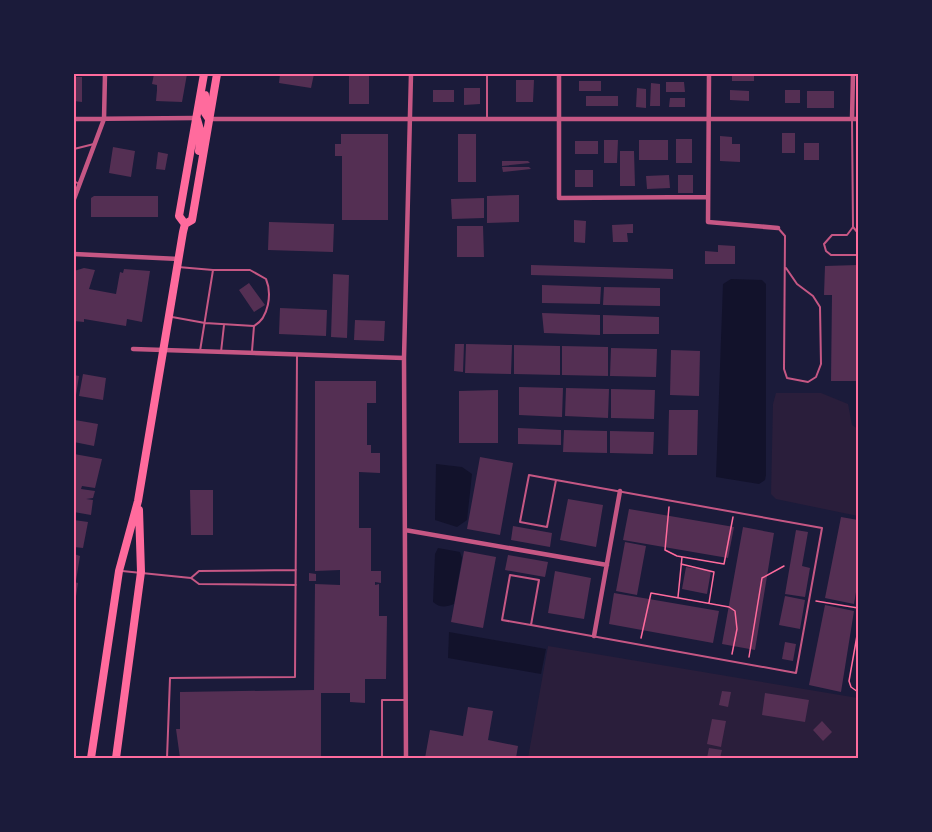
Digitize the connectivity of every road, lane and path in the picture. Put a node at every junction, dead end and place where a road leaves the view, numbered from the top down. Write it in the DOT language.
graph roads {
  1 [pos="105,74"];
  2 [pos="204,74"];
  3 [pos="217,74"];
  4 [pos="411,74"];
  5 [pos="487,74"];
  6 [pos="559,74"];
  7 [pos="709,74"];
  8 [pos="853,74"];
  9 [pos="196,118"];
  10 [pos="209,118"];
  11 [pos="709,118"];
  12 [pos="74,119"];
  13 [pos="104,119"];
  14 [pos="410,119"];
  15 [pos="487,119"];
  16 [pos="559,119"];
  17 [pos="852,119"];
  18 [pos="858,119"];
  19 [pos="94,144"];
  20 [pos="74,149"];
  21 [pos="201,164"];
  22 [pos="74,181"];
  23 [pos="80,183"];
  24 [pos="708,197"];
  25 [pos="74,199"];
  26 [pos="185,224"];
  27 [pos="778,228"];
  28 [pos="853,228"];
  29 [pos="858,233"];
  30 [pos="74,254"];
  31 [pos="858,255"];
  32 [pos="178,263"];
  33 [pos="786,268"];
  34 [pos="213,270"];
  35 [pos="169,317"];
  36 [pos="205,323"];
  37 [pos="224,324"];
  38 [pos="254,326"];
  39 [pos="133,349"];
  40 [pos="164,350"];
  41 [pos="200,351"];
  42 [pos="221,352"];
  43 [pos="252,353"];
  44 [pos="297,354"];
  45 [pos="404,358"];
  46 [pos="556,480"];
  47 [pos="620,491"];
  48 [pos="670,500"];
  49 [pos="138,501"];
  50 [pos="735,512"];
  51 [pos="405,530"];
  52 [pos="682,556"];
  53 [pos="681,564"];
  54 [pos="607,565"];
  55 [pos="784,566"];
  56 [pos="296,570"];
  57 [pos="119,571"];
  58 [pos="141,572"];
  59 [pos="191,578"];
  60 [pos="296,585"];
  61 [pos="678,598"];
  62 [pos="809,600"];
  63 [pos="709,604"];
  64 [pos="858,608"];
  65 [pos="531,625"];
  66 [pos="858,630"];
  67 [pos="594,636"];
  68 [pos="640,645"];
  69 [pos="730,661"];
  70 [pos="747,664"];
  71 [pos="858,692"];
  72 [pos="405,700"];
  73 [pos="91,759"];
  74 [pos="116,759"];
  75 [pos="167,759"];
  76 [pos="382,759"];
  77 [pos="405,759"];
  1 -- 13 [label="street"];
  2 -- 9 [label="highway"];
  2 -- 10 [label="highway"];
  3 -- 10 [label="highway"];
  4 -- 14 [label="street"];
  5 -- 15 [label="lane"];
  6 -- 16 [label="street"];
  7 -- 11 [label="street"];
  8 -- 17 [label="street"];
  9 -- 13 [label="street"];
  9 -- 21 [label="highway"];
  9 -- 26 [label="highway"];
  10 -- 14 [label="street"];
  10 -- 21 [label="highway"];
  11 -- 16 [label="street"];
  11 -- 17 [label="street"];
  11 -- 24 [label="street"];
  12 -- 13 [label="street"];
  13 -- 19 [label="street"];
  14 -- 15 [label="street"];
  14 -- 45 [label="street"];
  15 -- 16 [label="street"];
  16 -- 24 [label="street"];
  17 -- 18 [label="street"];
  17 -- 28 [label="lane"];
  19 -- 20 [label="lane"];
  19 -- 23 [label="street"];
  21 -- 26 [label="highway"];
  22 -- 23 [label="lane"];
  23 -- 25 [label="street"];
  24 -- 27 [label="street"];
  26 -- 32 [label="highway"];
  27 -- 33 [label="lane"];
  28 -- 29 [label="lane"];
  28 -- 31 [label="lane"];
  30 -- 32 [label="street"];
  32 -- 34 [label="lane"];
  32 -- 35 [label="highway"];
  33 -- 33 [label="lane"];
  34 -- 36 [label="lane"];
  34 -- 38 [label="lane"];
  35 -- 36 [label="lane"];
  35 -- 40 [label="highway"];
  36 -- 37 [label="lane"];
  36 -- 41 [label="lane"];
  37 -- 38 [label="lane"];
  37 -- 42 [label="lane"];
  38 -- 43 [label="lane"];
  39 -- 40 [label="street"];
  40 -- 41 [label="street"];
  40 -- 49 [label="highway"];
  41 -- 42 [label="street"];
  42 -- 43 [label="street"];
  43 -- 44 [label="street"];
  44 -- 45 [label="street"];
  44 -- 56 [label="lane"];
  45 -- 51 [label="street"];
  46 -- 46 [label="lane"];
  46 -- 47 [label="lane"];
  47 -- 48 [label="lane"];
  47 -- 54 [label="street"];
  48 -- 50 [label="lane"];
  48 -- 52 [label="path"];
  49 -- 57 [label="highway"];
  49 -- 58 [label="highway"];
  50 -- 52 [label="path"];
  50 -- 62 [label="lane"];
  51 -- 54 [label="street"];
  51 -- 72 [label="street"];
  52 -- 53 [label="path"];
  53 -- 61 [label="path"];
  53 -- 63 [label="path"];
  54 -- 67 [label="street"];
  55 -- 70 [label="path"];
  56 -- 59 [label="lane"];
  56 -- 60 [label="lane"];
  57 -- 58 [label="lane"];
  57 -- 73 [label="highway"];
  58 -- 59 [label="lane"];
  58 -- 74 [label="highway"];
  59 -- 60 [label="lane"];
  60 -- 75 [label="lane"];
  61 -- 63 [label="path"];
  61 -- 68 [label="path"];
  62 -- 64 [label="path"];
  62 -- 70 [label="lane"];
  63 -- 69 [label="path"];
  65 -- 65 [label="lane"];
  65 -- 67 [label="lane"];
  66 -- 71 [label="path"];
  67 -- 68 [label="lane"];
  68 -- 69 [label="lane"];
  69 -- 70 [label="lane"];
  72 -- 76 [label="lane"];
  72 -- 77 [label="street"];
}
